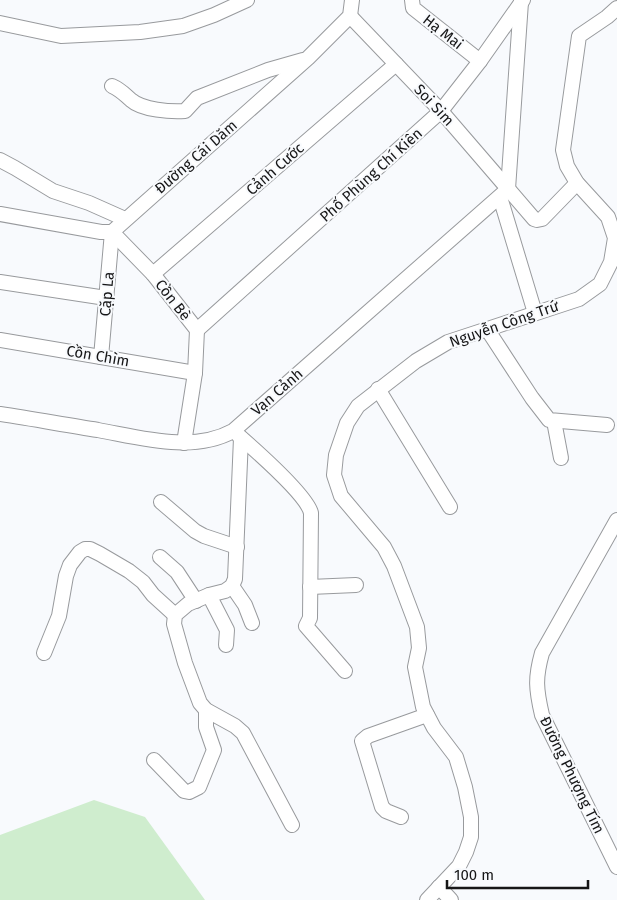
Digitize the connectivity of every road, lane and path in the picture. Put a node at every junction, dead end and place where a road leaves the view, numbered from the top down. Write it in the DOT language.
graph roads {
  1 [pos="247,0"];
  2 [pos="352,0"];
  3 [pos="412,0"];
  4 [pos="521,1"];
  5 [pos="617,8"];
  6 [pos="350,16"];
  7 [pos="0,23"];
  8 [pos="308,58"];
  9 [pos="480,61"];
  10 [pos="396,64"];
  11 [pos="112,86"];
  12 [pos="441,111"];
  13 [pos="0,160"];
  14 [pos="577,183"];
  15 [pos="504,193"];
  16 [pos="0,214"];
  17 [pos="125,219"];
  18 [pos="112,232"];
  19 [pos="153,274"];
  20 [pos="0,282"];
  21 [pos="106,298"];
  22 [pos="535,313"];
  23 [pos="487,329"];
  24 [pos="198,330"];
  25 [pos="0,340"];
  26 [pos="101,357"];
  27 [pos="195,373"];
  28 [pos="378,389"];
  29 [pos="0,414"];
  30 [pos="554,421"];
  31 [pos="607,425"];
  32 [pos="237,434"];
  33 [pos="184,443"];
  34 [pos="561,458"];
  35 [pos="161,502"];
  36 [pos="450,507"];
  37 [pos="617,520"];
  38 [pos="237,547"];
  39 [pos="160,557"];
  40 [pos="356,585"];
  41 [pos="232,586"];
  42 [pos="310,587"];
  43 [pos="202,598"];
  44 [pos="175,615"];
  45 [pos="252,623"];
  46 [pos="226,644"];
  47 [pos="44,653"];
  48 [pos="345,671"];
  49 [pos="206,710"];
  50 [pos="426,715"];
  51 [pos="154,760"];
  52 [pos="401,817"];
  53 [pos="292,826"];
  54 [pos="617,867"];
  55 [pos="439,887"];
  56 [pos="427,900"];
  57 [pos="450,900"];
  1 -- 7 [label="street"];
  2 -- 6 [label="street"];
  3 -- 9 [label="street, Hạ Mai"];
  4 -- 9 [label="street, Phố Phùng Chí Kiên"];
  4 -- 15 [label="street"];
  5 -- 14 [label="street, Nguyễn Công Trứ"];
  6 -- 8 [label="street, Đường Cái Dăm"];
  6 -- 10 [label="street, Soi Sim"];
  8 -- 11 [label="street"];
  8 -- 17 [label="street, Đường Cái Dăm"];
  9 -- 12 [label="street, Phố Phùng Chí Kiên"];
  10 -- 12 [label="street, Soi Sim"];
  10 -- 19 [label="street, Cảnh Cước"];
  12 -- 15 [label="street, Soi Sim"];
  12 -- 24 [label="street, Phố Phùng Chí Kiên"];
  13 -- 17 [label="street"];
  14 -- 15 [label="street, Soi Sim"];
  14 -- 22 [label="street, Nguyễn Công Trứ"];
  15 -- 22 [label="street"];
  15 -- 32 [label="street, Vạn Cảnh"];
  16 -- 18 [label="street"];
  17 -- 18 [label="street, Đường Cái Dăm"];
  18 -- 19 [label="street, Cồn Bè"];
  18 -- 21 [label="street, Cặp La"];
  19 -- 24 [label="street, Cồn Bè"];
  20 -- 21 [label="street"];
  21 -- 26 [label="street, Cặp La"];
  22 -- 23 [label="street, Nguyễn Công Trứ"];
  23 -- 28 [label="street, Nguyễn Công Trứ"];
  23 -- 30 [label="street"];
  24 -- 27 [label="street, Cồn Bè"];
  25 -- 26 [label="street, Cồn Chìm"];
  26 -- 27 [label="street, Cồn Chìm"];
  27 -- 33 [label="street, Cồn Bè"];
  28 -- 36 [label="street"];
  28 -- 50 [label="street, Nguyễn Công Trứ"];
  29 -- 33 [label="street, Vạn Cảnh"];
  30 -- 31 [label="street"];
  30 -- 34 [label="street"];
  32 -- 33 [label="street, Vạn Cảnh"];
  32 -- 38 [label="street"];
  32 -- 42 [label="street"];
  35 -- 38 [label="street"];
  37 -- 54 [label="street, Đường Phượng Tím"];
  38 -- 41 [label="street"];
  39 -- 43 [label="street"];
  40 -- 42 [label="street"];
  41 -- 43 [label="street"];
  41 -- 45 [label="street"];
  42 -- 48 [label="street"];
  43 -- 44 [label="street"];
  43 -- 46 [label="street"];
  44 -- 47 [label="street"];
  44 -- 49 [label="street"];
  49 -- 51 [label="street"];
  49 -- 53 [label="street"];
  50 -- 52 [label="street"];
  50 -- 55 [label="street, Nguyễn Công Trứ"];
  55 -- 56 [label="street, Nguyễn Công Trứ"];
  55 -- 57 [label="street"];
}
